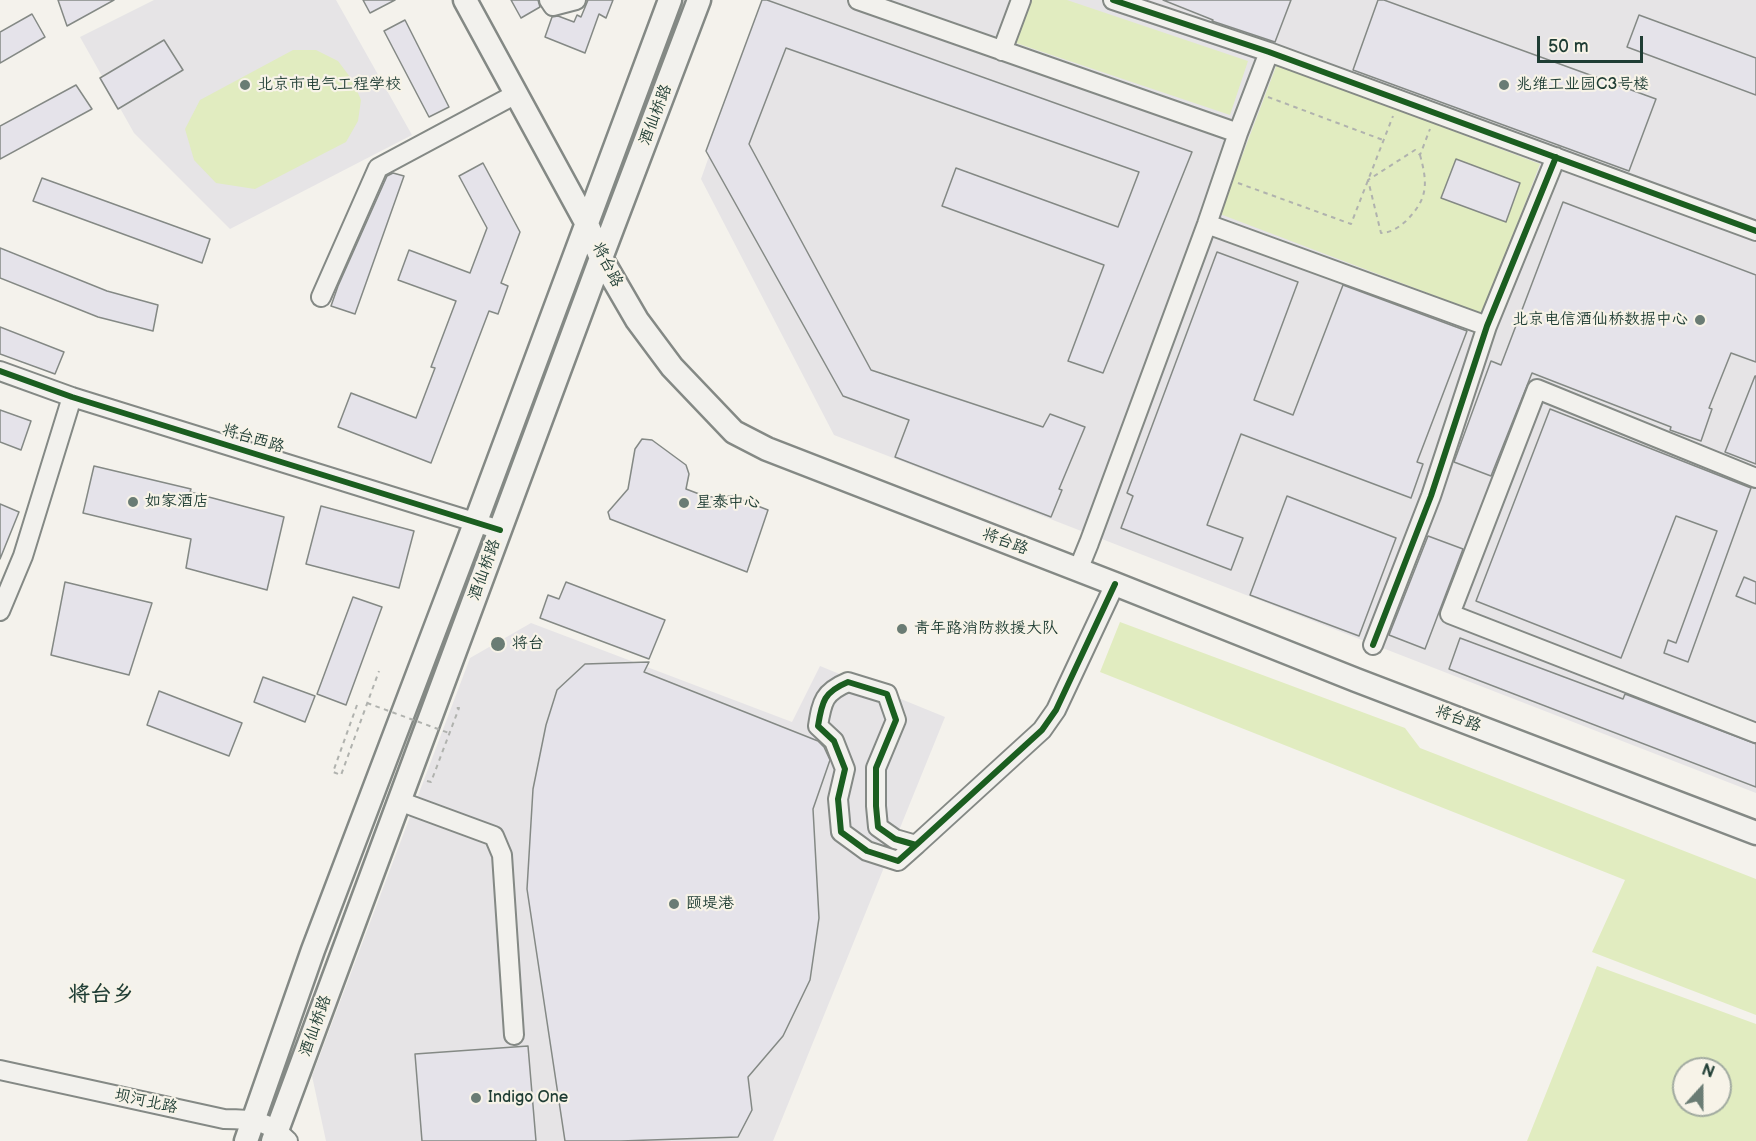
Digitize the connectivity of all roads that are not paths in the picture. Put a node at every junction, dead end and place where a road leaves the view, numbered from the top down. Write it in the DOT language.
graph roads {
  1 [pos="465,0"];
  2 [pos="549,0"];
  3 [pos="576,0"];
  4 [pos="670,0"];
  5 [pos="699,0"];
  6 [pos="858,0"];
  7 [pos="1021,0"];
  8 [pos="1113,0"];
  9 [pos="881,4"];
  10 [pos="1002,51"];
  11 [pos="1269,52"];
  12 [pos="516,94"];
  13 [pos="1238,133"];
  14 [pos="1556,157"];
  15 [pos="588,224"];
  16 [pos="1207,224"];
  17 [pos="1756,231"];
  18 [pos="601,258"];
  19 [pos="321,297"];
  20 [pos="1487,326"];
  21 [pos="0,371"];
  22 [pos="72,397"];
  23 [pos="1756,478"];
  24 [pos="476,521"];
  25 [pos="500,530"];
  26 [pos="1078,570"];
  27 [pos="1114,584"];
  28 [pos="0,611"];
  29 [pos="1373,645"];
  30 [pos="1756,733"];
  31 [pos="399,801"];
  32 [pos="1756,833"];
  33 [pos="916,845"];
  34 [pos="514,1035"];
  35 [pos="0,1070"];
  36 [pos="254,1120"];
  37 [pos="280,1138"];
  38 [pos="246,1141"];
  1 -- 12 [label="main road, 将台路"];
  2 -- 3 [label="street"];
  4 -- 15 [label="main road, 酒仙桥路"];
  5 -- 18 [label="main road, 酒仙桥路"];
  6 -- 9 [label="street"];
  7 -- 10 [label="street"];
  8 -- 11 [label="street"];
  9 -- 10 [label="street"];
  10 -- 13 [label="street"];
  11 -- 13 [label="street"];
  11 -- 14 [label="street"];
  12 -- 15 [label="main road, 将台路"];
  12 -- 19 [label="street"];
  13 -- 16 [label="street"];
  14 -- 17 [label="street"];
  14 -- 20 [label="street"];
  15 -- 18 [label="main road, 将台路"];
  15 -- 24 [label="main road, 酒仙桥路"];
  16 -- 20 [label="street"];
  16 -- 26 [label="street"];
  18 -- 25 [label="main road, 酒仙桥路"];
  18 -- 26 [label="main road, 将台路"];
  20 -- 29 [label="street"];
  21 -- 22 [label="street, 将台西路"];
  22 -- 24 [label="street, 将台西路"];
  22 -- 28 [label="street"];
  23 -- 30 [label="street"];
  24 -- 25 [label="street, 将台西路"];
  24 -- 36 [label="main road, 酒仙桥路"];
  25 -- 31 [label="main road, 酒仙桥路"];
  26 -- 27 [label="main road, 将台路"];
  27 -- 32 [label="main road, 将台路"];
  27 -- 33 [label="street"];
  31 -- 34 [label="street"];
  31 -- 37 [label="main road, 酒仙桥路"];
  33 -- 33 [label="street"];
  35 -- 36 [label="street, 坝河北路"];
  36 -- 37 [label="street, 坝河北路"];
  36 -- 38 [label="main road, 酒仙桥路"];
}
